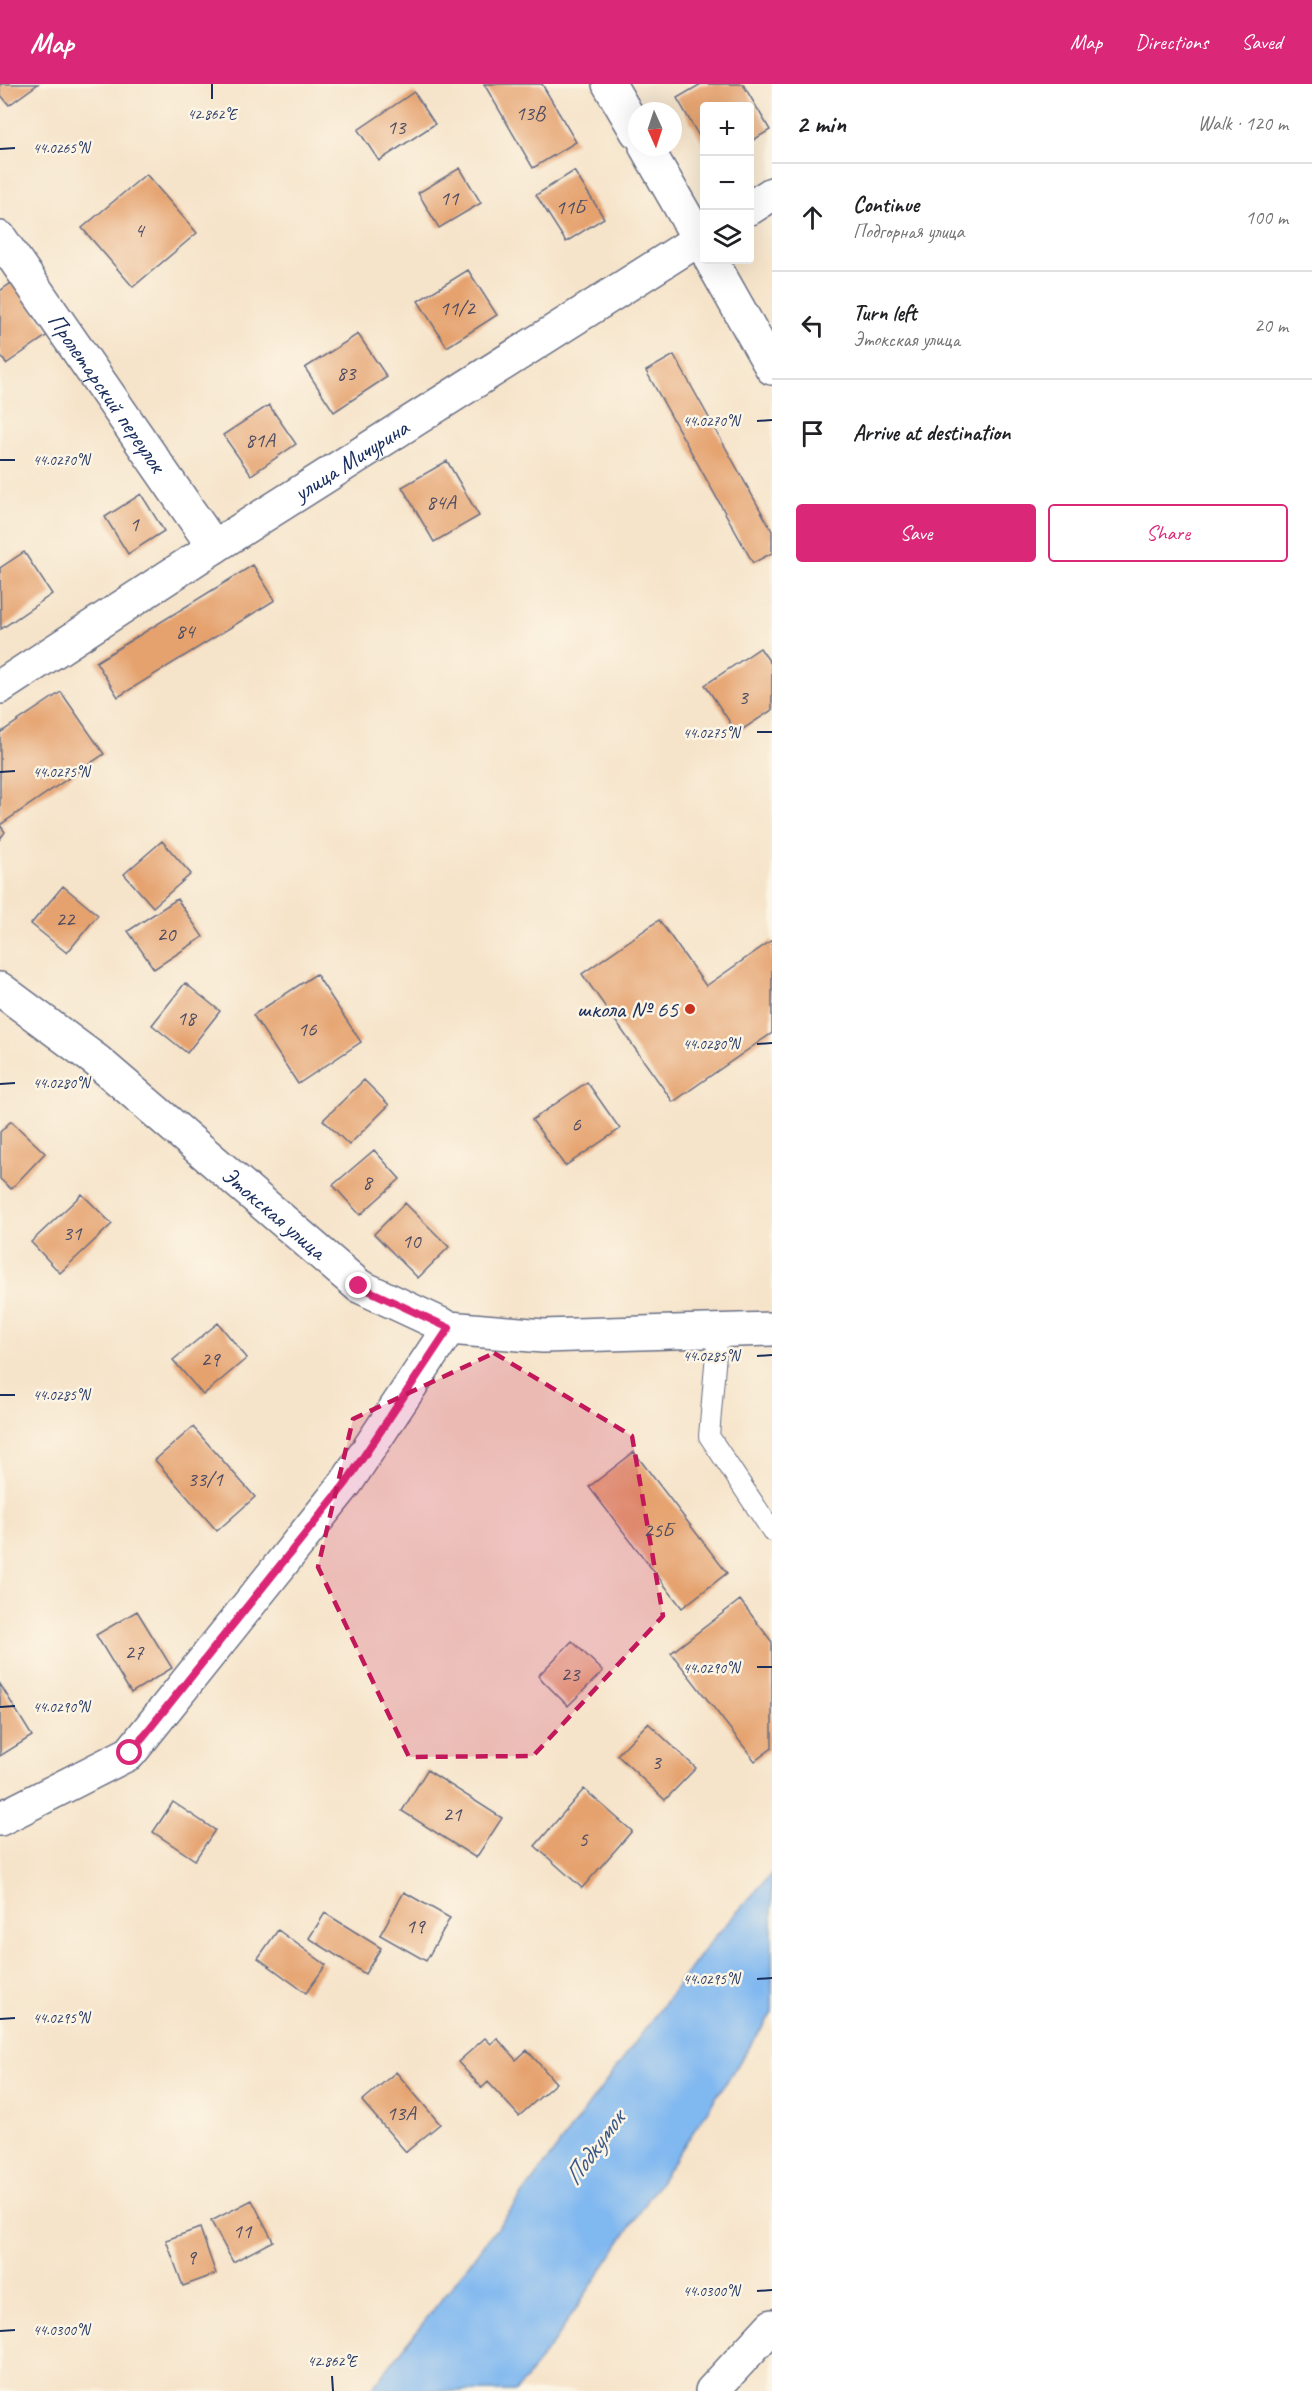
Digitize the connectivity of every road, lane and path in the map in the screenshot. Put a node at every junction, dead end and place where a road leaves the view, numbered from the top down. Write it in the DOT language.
graph roads {
  1 [pos="609,84"];
  2 [pos="628,117"];
  3 [pos="651,156"];
  4 [pos="772,194"];
  5 [pos="754,205"];
  6 [pos="0,238"];
  7 [pos="700,238"];
  8 [pos="700,249"];
  9 [pos="715,264"];
  10 [pos="772,368"];
  11 [pos="214,547"];
  12 [pos="0,687"];
  13 [pos="0,989"];
  14 [pos="449,1328"];
  15 [pos="772,1329"];
  16 [pos="718,1330"];
  17 [pos="772,1532"];
  18 [pos="0,1819"];
  19 [pos="772,2326"];
  20 [pos="712,2391"];
  1 -- 2 [label="street"];
  3 -- 7 [label="street"];
  4 -- 5 [label="street"];
  6 -- 11 [label="street, Пролетарский переулок"];
  8 -- 11 [label="street, улица Мичурина"];
  9 -- 10 [label="street"];
  11 -- 12 [label="street, улица Мичурина"];
  13 -- 14 [label="street, Этокская улица"];
  14 -- 16 [label="street, Этокская улица"];
  14 -- 18 [label="street"];
  15 -- 16 [label="street, Этокская улица"];
  16 -- 17 [label="lane"];
  19 -- 20 [label="street"];
}
